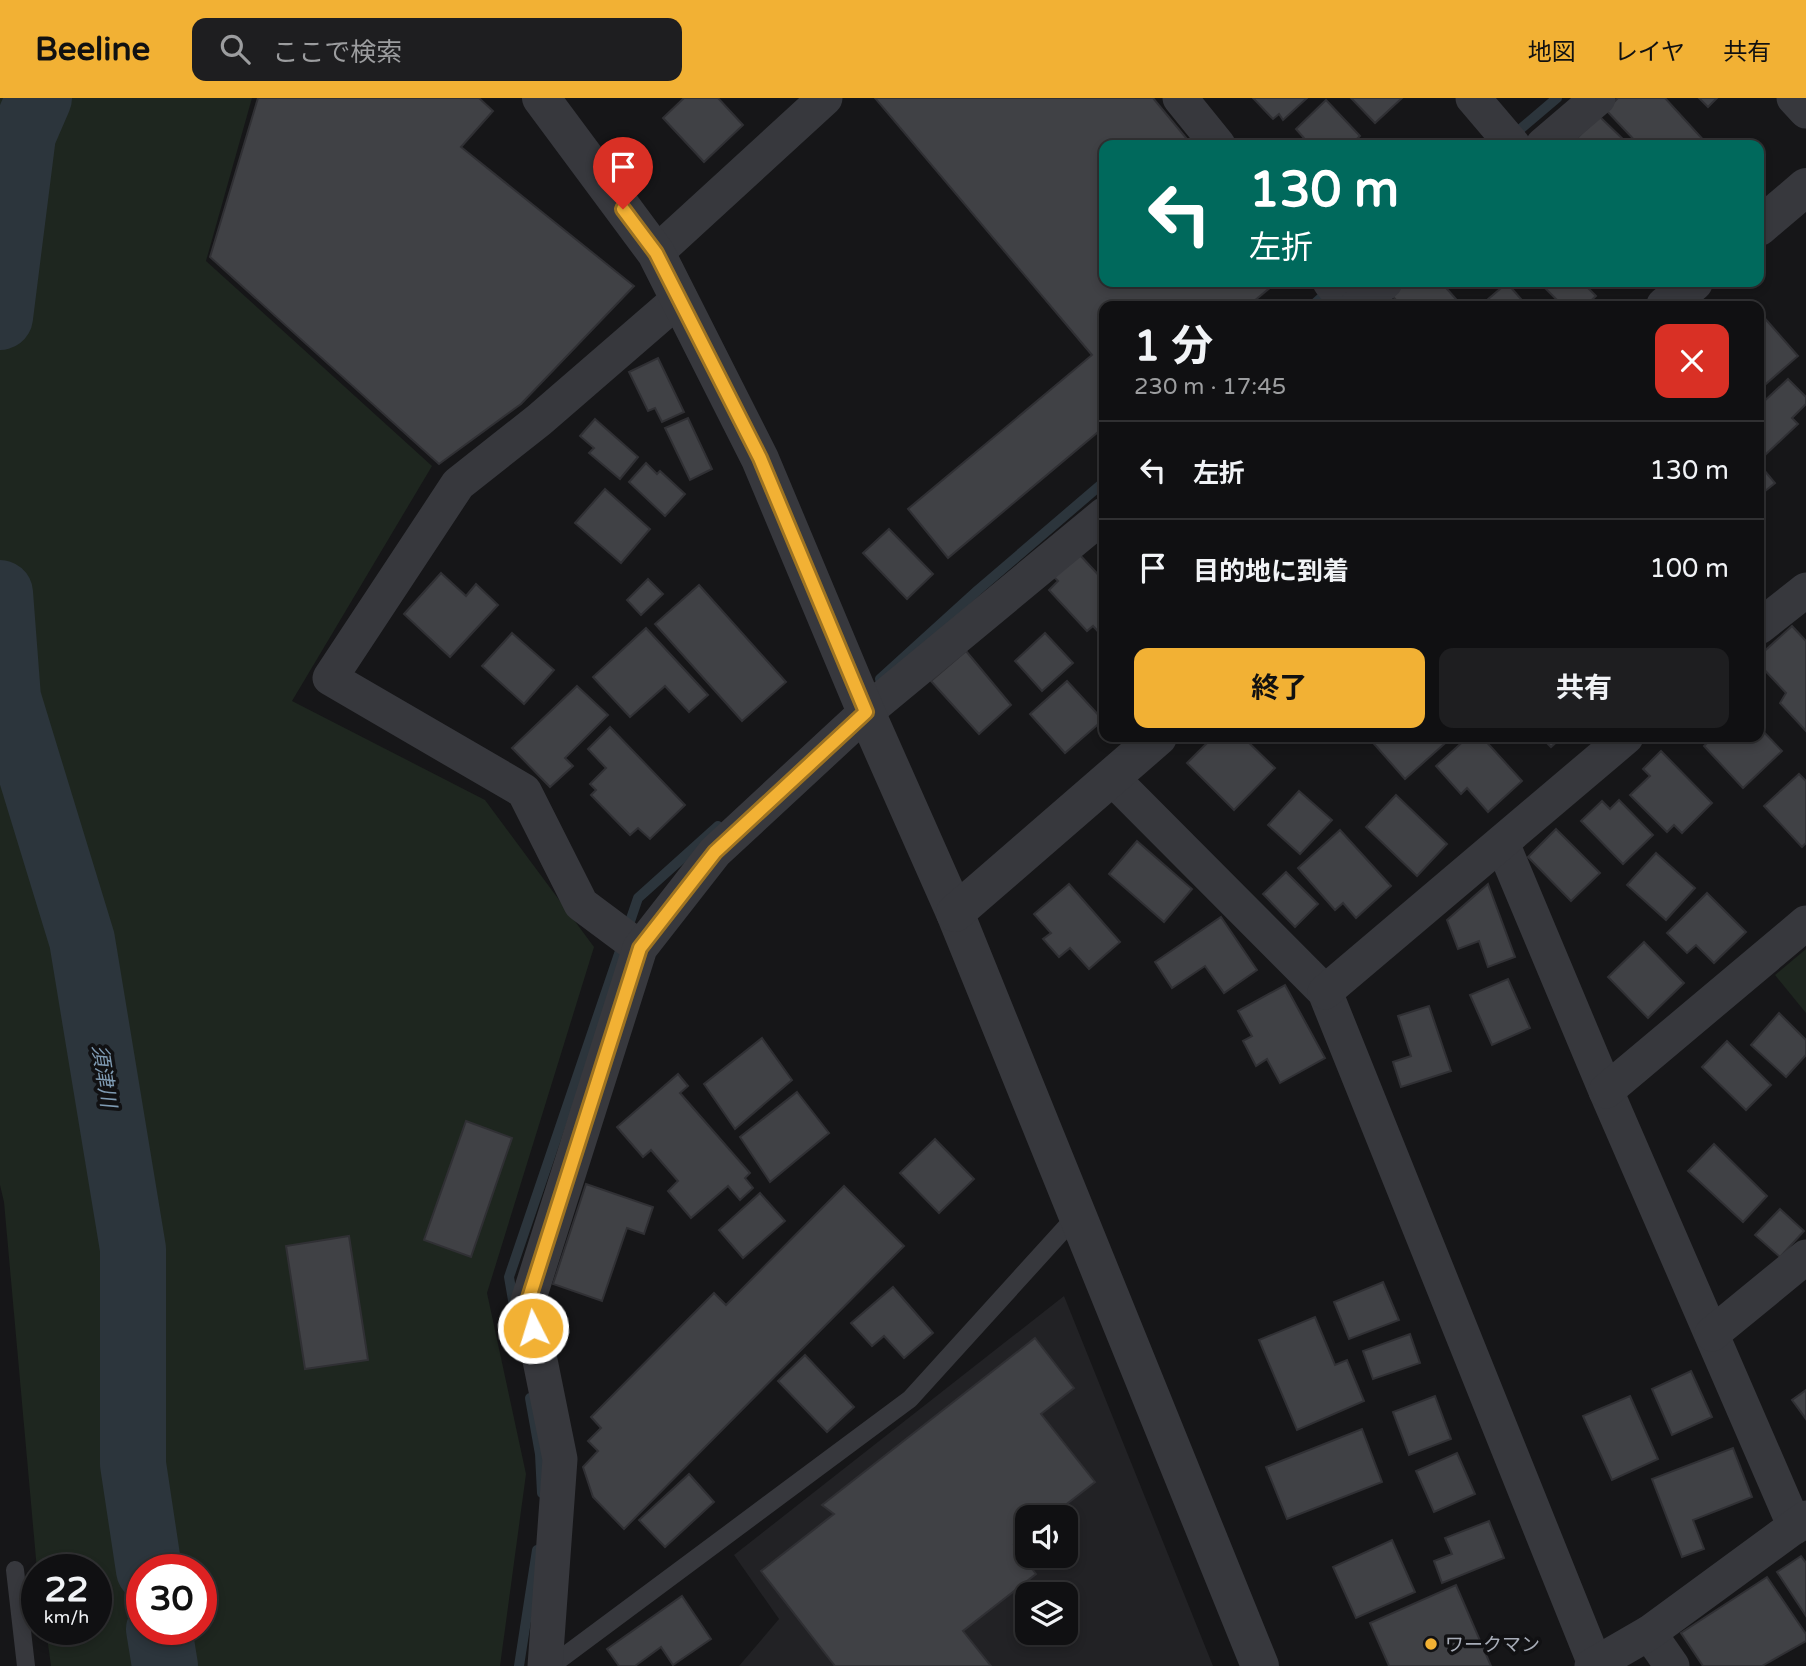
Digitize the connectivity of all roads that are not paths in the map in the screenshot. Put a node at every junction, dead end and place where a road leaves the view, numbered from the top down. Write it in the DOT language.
graph roads {
  1 [pos="541,98"];
  2 [pos="825,98"];
  3 [pos="1180,98"];
  4 [pos="1598,98"];
  5 [pos="1794,98"];
  6 [pos="1806,111"];
  7 [pos="1214,140"];
  8 [pos="1549,140"];
  9 [pos="1806,187"];
  10 [pos="1764,223"];
  11 [pos="656,253"];
  12 [pos="1334,287"];
  13 [pos="1379,287"];
  14 [pos="1688,287"];
  15 [pos="680,298"];
  16 [pos="1346,301"];
  17 [pos="1363,301"];
  18 [pos="1671,301"];
  19 [pos="1099,519"];
  20 [pos="1806,590"];
  21 [pos="1764,623"];
  22 [pos="866,712"];
  23 [pos="1152,742"];
  24 [pos="1620,742"];
  25 [pos="1111,777"];
  26 [pos="1502,843"];
  27 [pos="955,913"];
  28 [pos="1806,923"];
  29 [pos="640,948"];
  30 [pos="1325,992"];
  31 [pos="1606,1091"];
  32 [pos="1077,1215"];
  33 [pos="1806,1257"];
  34 [pos="1712,1334"];
  35 [pos="1800,1523"];
  36 [pos="15,1570"];
  37 [pos="1649,1633"];
  38 [pos="1594,1665"];
  39 [pos="26,1666"];
  40 [pos="545,1666"];
  41 [pos="551,1666"];
  42 [pos="1260,1666"];
  43 [pos="1672,1666"];
  1 -- 11 [label="street"];
  2 -- 11 [label="street"];
  3 -- 7 [label="street"];
  4 -- 8 [label="street"];
  5 -- 6 [label="street"];
  9 -- 10 [label="street"];
  11 -- 15 [label="street"];
  12 -- 16 [label="street"];
  13 -- 17 [label="street"];
  14 -- 18 [label="street"];
  15 -- 22 [label="street"];
  15 -- 29 [label="street"];
  19 -- 22 [label="street"];
  20 -- 21 [label="street"];
  22 -- 27 [label="street"];
  22 -- 29 [label="street"];
  23 -- 25 [label="street"];
  24 -- 26 [label="street"];
  25 -- 27 [label="street"];
  25 -- 30 [label="street"];
  26 -- 30 [label="street"];
  26 -- 31 [label="street"];
  27 -- 32 [label="street"];
  28 -- 31 [label="street"];
  29 -- 40 [label="street"];
  30 -- 38 [label="street"];
  31 -- 34 [label="street"];
  32 -- 41 [label="lane"];
  32 -- 42 [label="street"];
  33 -- 34 [label="street"];
  34 -- 35 [label="street"];
  35 -- 37 [label="street"];
  36 -- 39 [label="lane"];
  37 -- 38 [label="street"];
  37 -- 43 [label="street"];
}
